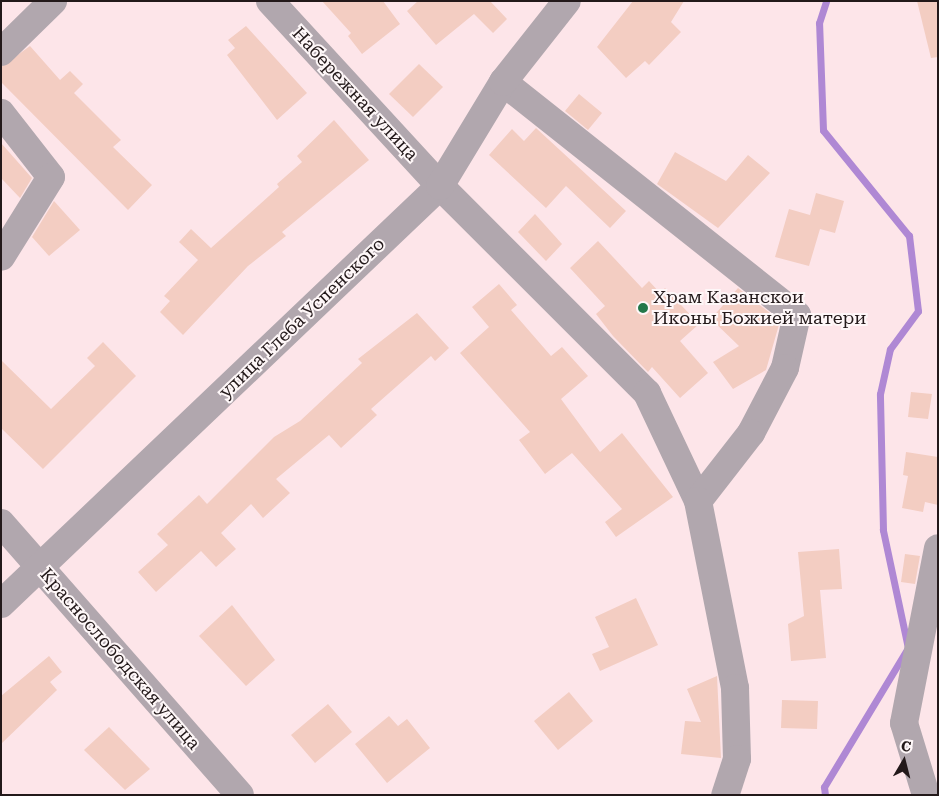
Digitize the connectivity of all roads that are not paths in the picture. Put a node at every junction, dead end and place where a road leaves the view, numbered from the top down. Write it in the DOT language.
graph roads {
  1 [pos="53,1"];
  2 [pos="270,1"];
  3 [pos="567,1"];
  4 [pos="1,52"];
  5 [pos="502,82"];
  6 [pos="1,113"];
  7 [pos="440,186"];
  8 [pos="1,258"];
  9 [pos="698,501"];
  10 [pos="1,523"];
  11 [pos="938,548"];
  12 [pos="41,568"];
  13 [pos="1,604"];
  14 [pos="240,795"];
  15 [pos="725,795"];
  16 [pos="926,795"];
  1 -- 4 [label="street"];
  2 -- 7 [label="street, Набережная улица"];
  3 -- 5 [label="street, улица Глеба Успенского"];
  5 -- 7 [label="street, улица Глеба Успенского"];
  5 -- 9 [label="street"];
  6 -- 8 [label="street"];
  7 -- 9 [label="street, Набережная улица"];
  7 -- 12 [label="street, улица Глеба Успенского"];
  9 -- 15 [label="street, Набережная улица"];
  10 -- 12 [label="street, Краснослободская улица"];
  11 -- 16 [label="street"];
  12 -- 13 [label="street, улица Глеба Успенского"];
  12 -- 14 [label="street, Краснослободская улица"];
}
